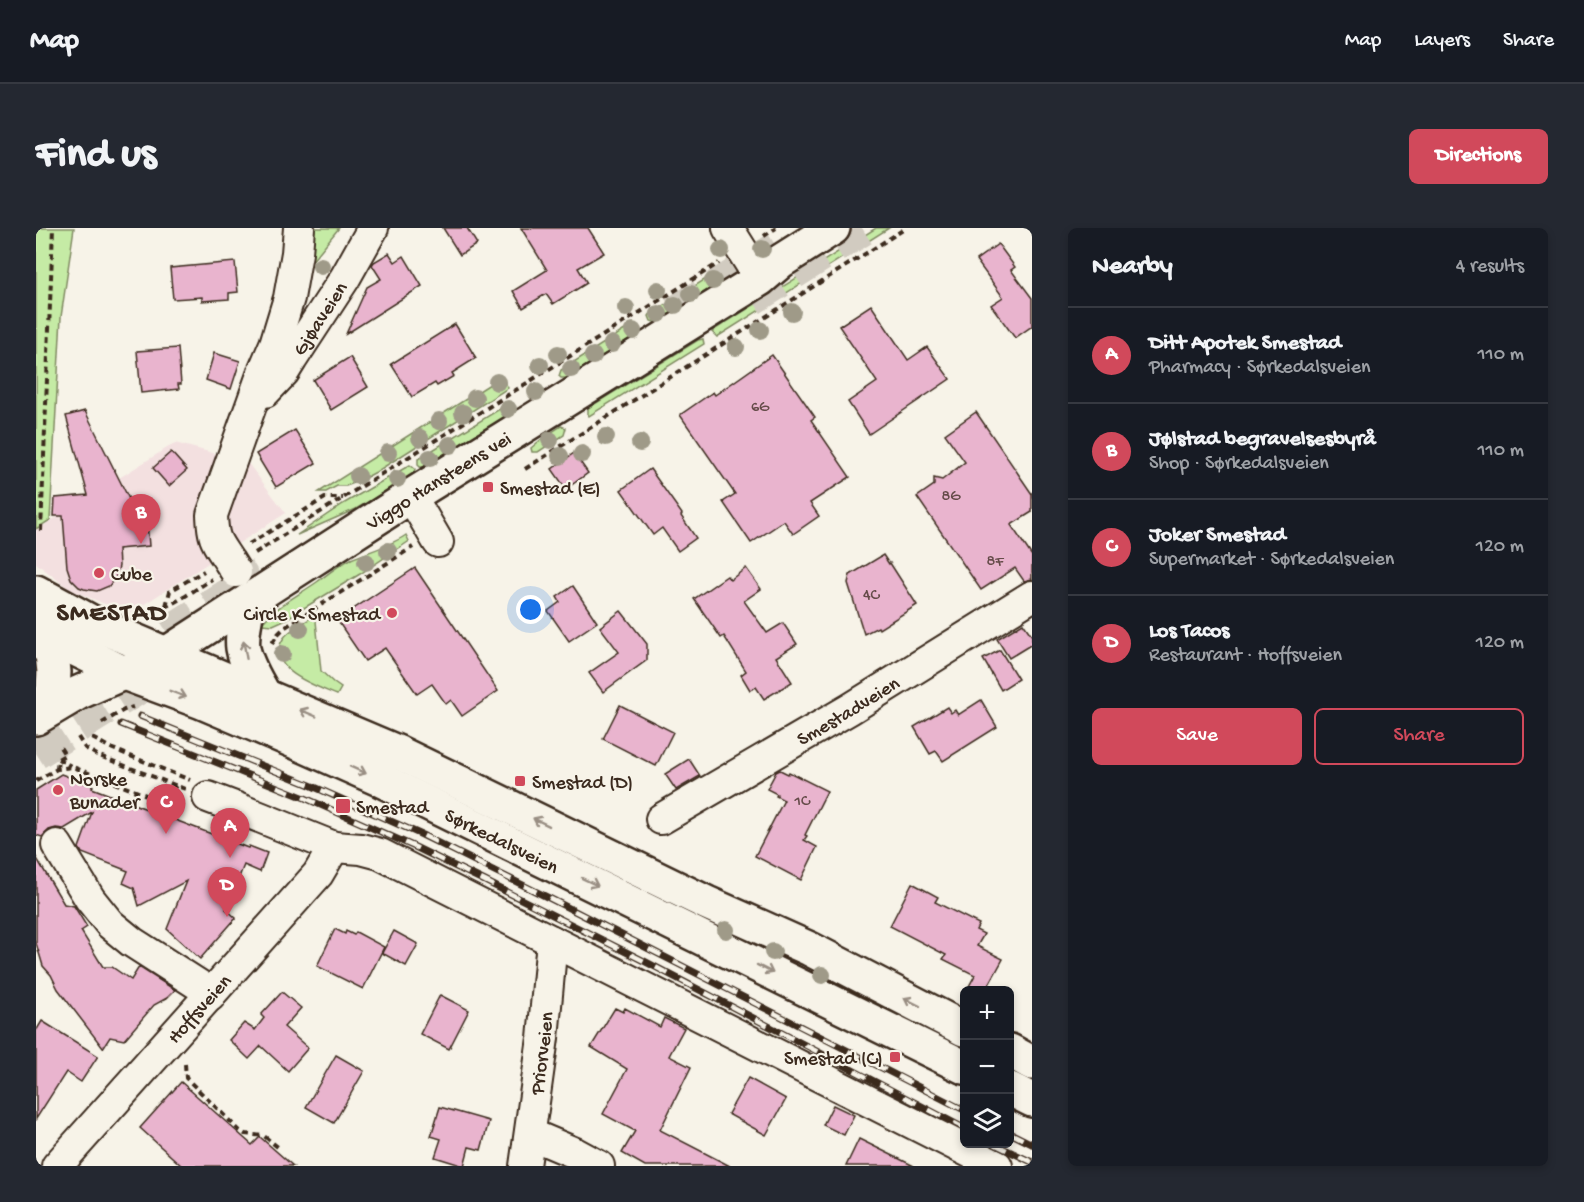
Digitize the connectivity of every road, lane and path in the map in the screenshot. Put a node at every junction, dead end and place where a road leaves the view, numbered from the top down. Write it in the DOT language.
graph roads {
  1 [pos="53,228"];
  2 [pos="300,228"];
  3 [pos="374,228"];
  4 [pos="776,228"];
  5 [pos="833,228"];
  6 [pos="906,228"];
  7 [pos="735,238"];
  8 [pos="760,279"];
  9 [pos="253,399"];
  10 [pos="525,470"];
  11 [pos="411,496"];
  12 [pos="41,531"];
  13 [pos="436,538"];
  14 [pos="240,577"];
  15 [pos="36,592"];
  16 [pos="186,595"];
  17 [pos="1032,596"];
  18 [pos="36,625"];
  19 [pos="36,631"];
  20 [pos="270,648"];
  21 [pos="166,654"];
  22 [pos="124,673"];
  23 [pos="264,695"];
  24 [pos="36,718"];
  25 [pos="78,737"];
  26 [pos="92,738"];
  27 [pos="60,747"];
  28 [pos="58,759"];
  29 [pos="73,767"];
  30 [pos="57,769"];
  31 [pos="36,781"];
  32 [pos="176,786"];
  33 [pos="208,797"];
  34 [pos="661,819"];
  35 [pos="57,845"];
  36 [pos="334,847"];
  37 [pos="552,941"];
  38 [pos="210,996"];
  39 [pos="960,1027"];
  40 [pos="1014,1054"];
  41 [pos="1032,1063"];
  42 [pos="185,1064"];
  43 [pos="960,1065"];
  44 [pos="1014,1091"];
  45 [pos="1032,1100"];
  46 [pos="530,1134"];
  47 [pos="279,1148"];
  48 [pos="57,1166"];
  49 [pos="525,1166"];
  50 [pos="599,1166"];
  51 [pos="998,1166"];
  1 -- 12 [label="path"];
  2 -- 9 [label="street"];
  3 -- 9 [label="street, Gjøaveien"];
  4 -- 7 [label="path"];
  5 -- 8 [label="main road, Viggo Hansteens vei"];
  6 -- 10 [label="path"];
  7 -- 8 [label="street"];
  7 -- 14 [label="path"];
  8 -- 11 [label="main road, Viggo Hansteens vei"];
  9 -- 14 [label="street"];
  11 -- 13 [label="street"];
  11 -- 14 [label="main road, Viggo Hansteens vei"];
  13 -- 20 [label="path"];
  14 -- 16 [label="path"];
  14 -- 21 [label="main road, Viggo Hansteens vei"];
  23 -- 14 [label="main road, one-way"];
  15 -- 21 [label="main road, Sørkedalsveien"];
  17 -- 34 [label="street, Smestadveien"];
  18 -- 22 [label="main road, Sørkedalsveien"];
  19 -- 24 [label="main road"];
  21 -- 22 [label="main road, Viggo Hansteens vei"];
  21 -- 23 [label="main road, Sørkedalsveien"];
  22 -- 24 [label="main road, Viggo Hansteens vei"];
  22 -- 43 [label="main road, Sørkedalsveien, one-way"];
  39 -- 23 [label="main road, Sørkedalsveien, one-way"];
  25 -- 32 [label="path"];
  26 -- 33 [label="path"];
  27 -- 28 [label="path"];
  28 -- 29 [label="path"];
  28 -- 30 [label="path"];
  29 -- 30 [label="path"];
  29 -- 32 [label="path"];
  30 -- 31 [label="path"];
  32 -- 33 [label="path"];
  33 -- 36 [label="street"];
  35 -- 38 [label="street"];
  36 -- 37 [label="street"];
  36 -- 38 [label="street, Hoffsveien"];
  37 -- 46 [label="street, Priorveien"];
  37 -- 51 [label="street"];
  38 -- 48 [label="street, Hoffsveien"];
  40 -- 41 [label="main road"];
  42 -- 47 [label="path"];
  44 -- 45 [label="main road"];
  46 -- 49 [label="street, Priorveien"];
  46 -- 50 [label="street"];
}
